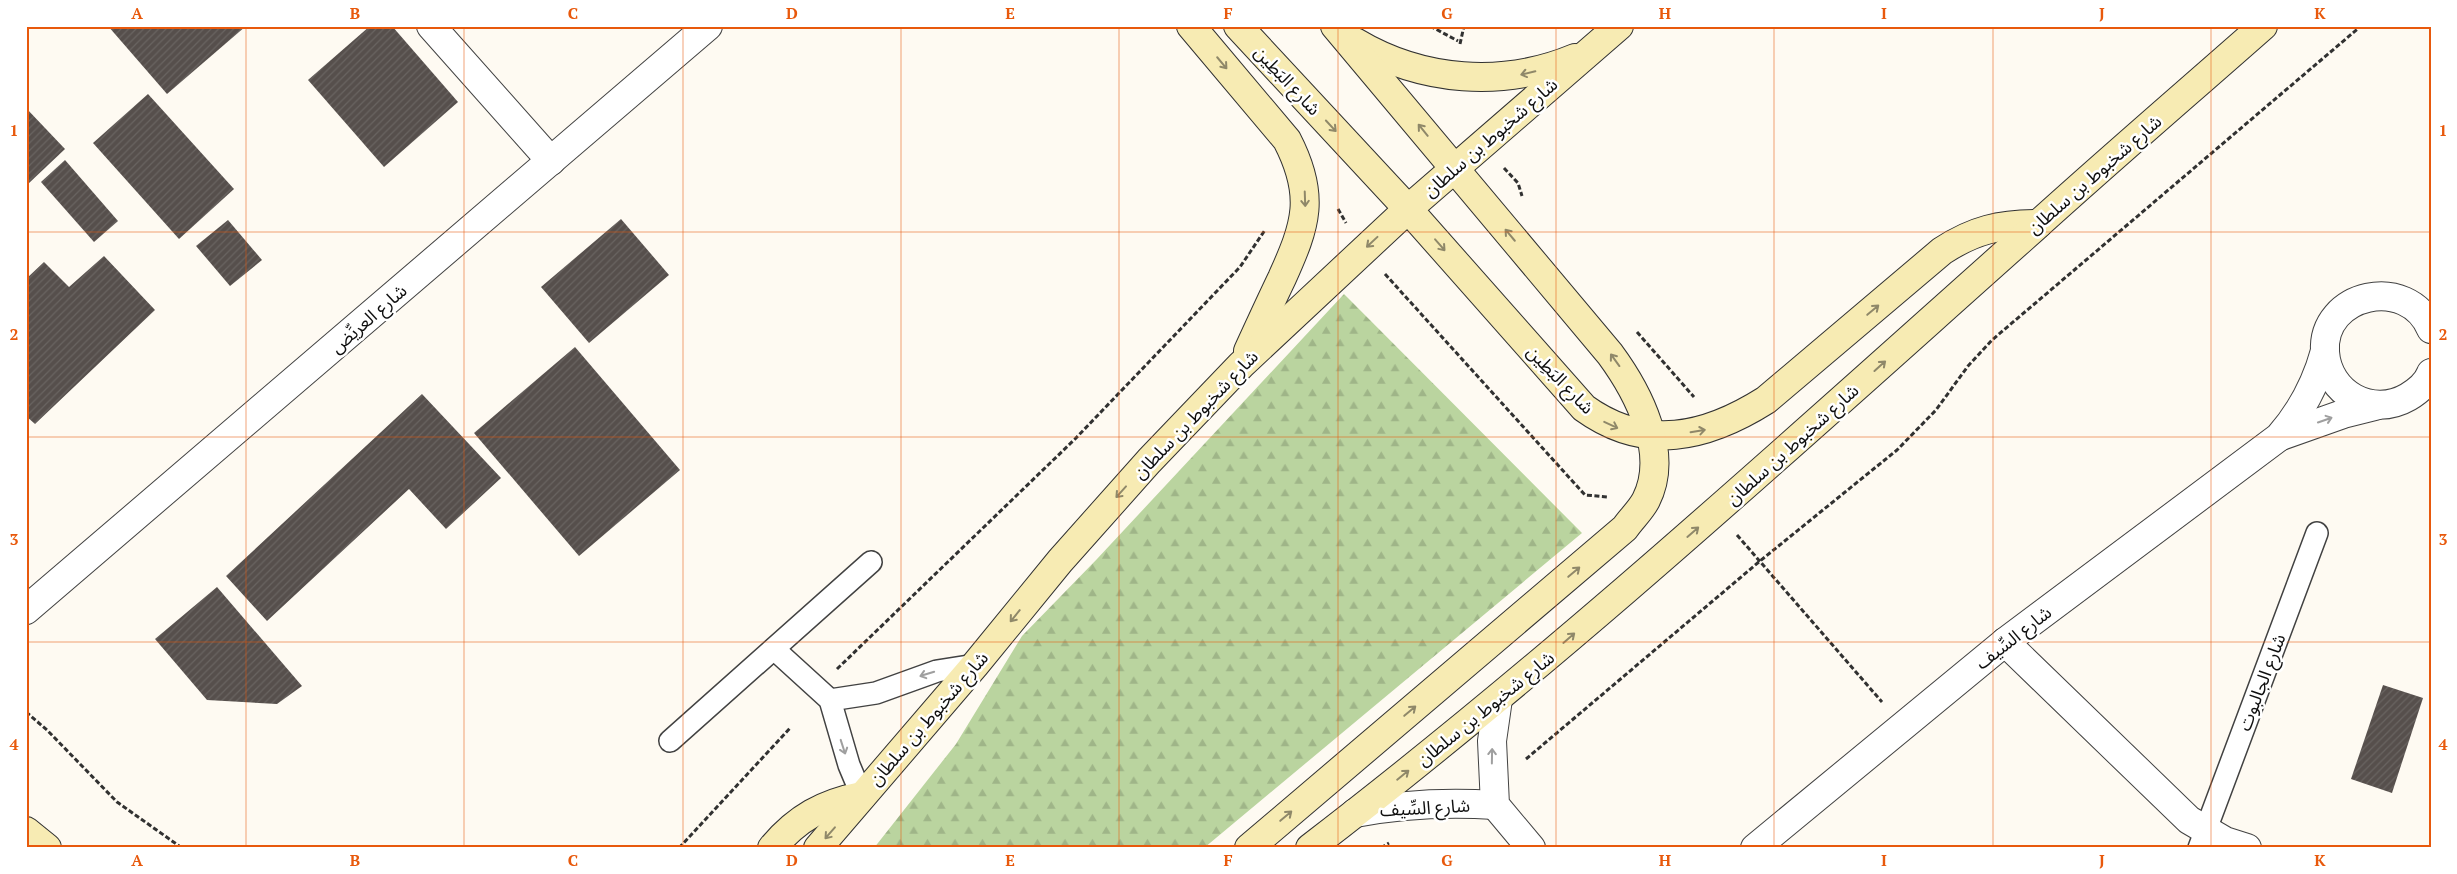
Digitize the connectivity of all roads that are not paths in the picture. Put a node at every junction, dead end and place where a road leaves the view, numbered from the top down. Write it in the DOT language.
graph roads {
  1 [pos="431,26"];
  2 [pos="708,26"];
  3 [pos="1191,26"];
  4 [pos="1238,26"];
  5 [pos="1619,26"];
  6 [pos="2263,26"];
  7 [pos="1337,29"];
  8 [pos="1590,51"];
  9 [pos="551,162"];
  10 [pos="1454,168"];
  11 [pos="1408,208"];
  12 [pos="2038,224"];
  13 [pos="2431,299"];
  14 [pos="2401,300"];
  15 [pos="2431,329"];
  16 [pos="2325,351"];
  17 [pos="1241,365"];
  18 [pos="2426,385"];
  19 [pos="2375,406"];
  20 [pos="1650,435"];
  21 [pos="2279,437"];
  22 [pos="2317,533"];
  23 [pos="871,562"];
  24 [pos="26,610"];
  25 [pos="2005,642"];
  26 [pos="774,648"];
  27 [pos="975,665"];
  28 [pos="1498,699"];
  29 [pos="830,700"];
  30 [pos="670,741"];
  31 [pos="862,796"];
  32 [pos="1495,805"];
  33 [pos="1355,813"];
  34 [pos="26,831"];
  35 [pos="2202,839"];
  36 [pos="47,848"];
  37 [pos="772,848"];
  38 [pos="818,848"];
  39 [pos="1249,848"];
  40 [pos="1310,848"];
  41 [pos="1530,848"];
  42 [pos="1755,848"];
  43 [pos="2247,848"];
  1 -- 9 [label="street"];
  2 -- 9 [label="street, شارع العريِّض"];
  3 -- 17 [label="main road, one-way"];
  4 -- 11 [label="main road, شارع البَطِين, one-way"];
  5 -- 8 [label="main road, شارع شخبوط بن سلطان"];
  6 -- 12 [label="main road, شارع شخبوط بن سلطان"];
  8 -- 7 [label="main road, one-way"];
  10 -- 7 [label="main road, one-way"];
  8 -- 10 [label="main road, شارع شخبوط بن سلطان"];
  9 -- 24 [label="street, شارع العريِّض"];
  10 -- 11 [label="main road, شارع شخبوط بن سلطان"];
  20 -- 10 [label="main road, one-way"];
  11 -- 17 [label="main road, شارع شخبوط بن سلطان, one-way"];
  11 -- 20 [label="main road, شارع البَطِين, one-way"];
  20 -- 12 [label="main road, شارع البَطِين, one-way"];
  28 -- 12 [label="main road, شارع شخبوط بن سلطان, one-way"];
  13 -- 14 [label="street"];
  14 -- 15 [label="street"];
  14 -- 16 [label="street, شارع السِّيف"];
  16 -- 19 [label="street"];
  16 -- 21 [label="street, شارع السِّيف"];
  17 -- 27 [label="main road, شارع شخبوط بن سلطان, one-way"];
  18 -- 19 [label="street, شارع السِّيف"];
  21 -- 19 [label="street, شارع السِّيف, one-way"];
  39 -- 20 [label="main road, one-way"];
  21 -- 25 [label="street, شارع السِّيف"];
  22 -- 35 [label="lane, شارع الجالبوت"];
  23 -- 26 [label="lane"];
  25 -- 35 [label="street"];
  25 -- 42 [label="street, شارع السِّيف"];
  26 -- 29 [label="lane"];
  26 -- 30 [label="lane"];
  27 -- 29 [label="lane, one-way"];
  27 -- 31 [label="main road, شارع شخبوط بن سلطان"];
  32 -- 28 [label="street, شارع السِّيف, one-way"];
  33 -- 28 [label="main road, شارع شخبوط بن سلطان, one-way"];
  29 -- 31 [label="lane, one-way"];
  31 -- 37 [label="main road"];
  31 -- 38 [label="main road, شارع شخبوط بن سلطان, one-way"];
  32 -- 33 [label="street, شارع السِّيف"];
  32 -- 41 [label="street, شارع السِّيف"];
  33 -- 40 [label="main road, شارع شخبوط بن سلطان"];
  34 -- 36 [label="main road"];
  35 -- 43 [label="street"];
}
